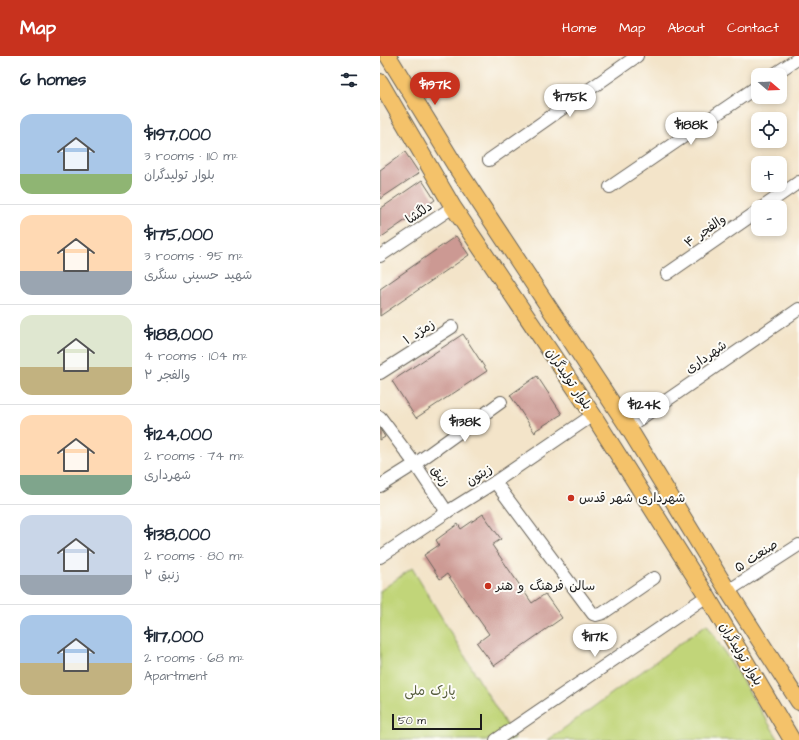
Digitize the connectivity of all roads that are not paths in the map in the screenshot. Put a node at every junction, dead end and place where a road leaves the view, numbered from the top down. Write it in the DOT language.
graph roads {
  1 [pos="388,56"];
  2 [pos="637,56"];
  3 [pos="799,58"];
  4 [pos="784,68"];
  5 [pos="380,82"];
  6 [pos="751,91"];
  7 [pos="489,160"];
  8 [pos="799,182"];
  9 [pos="610,187"];
  10 [pos="773,200"];
  11 [pos="453,207"];
  12 [pos="751,216"];
  13 [pos="380,256"];
  14 [pos="667,274"];
  15 [pos="799,309"];
  16 [pos="452,327"];
  17 [pos="380,373"];
  18 [pos="501,402"];
  19 [pos="593,415"];
  20 [pos="380,417"];
  21 [pos="628,427"];
  22 [pos="415,464"];
  23 [pos="495,482"];
  24 [pos="380,486"];
  25 [pos="447,512"];
  26 [pos="799,545"];
  27 [pos="380,557"];
  28 [pos="654,578"];
  29 [pos="728,591"];
  30 [pos="707,596"];
  31 [pos="799,702"];
  32 [pos="496,740"];
  33 [pos="792,740"];
  1 -- 21 [label="main road, بلوار تولیدگران"];
  2 -- 7 [label="street"];
  3 -- 4 [label="street"];
  5 -- 11 [label="main road, بلوار تولیدگران"];
  6 -- 9 [label="street"];
  8 -- 10 [label="street"];
  11 -- 13 [label="street, دلگشا"];
  11 -- 19 [label="main road, بلوار تولیدگران"];
  12 -- 14 [label="street, والفجر ۴"];
  15 -- 21 [label="street, شهرداری"];
  16 -- 17 [label="street, زمرّد ۱"];
  18 -- 22 [label="street"];
  19 -- 23 [label="street, زیتون"];
  19 -- 30 [label="main road, بلوار تولیدگران"];
  20 -- 22 [label="street, زنبق"];
  21 -- 29 [label="main road, بلوار تولیدگران"];
  22 -- 24 [label="street"];
  22 -- 25 [label="street, زنبق"];
  23 -- 25 [label="street, زیتون"];
  23 -- 28 [label="street"];
  25 -- 27 [label="street, زیتون"];
  26 -- 29 [label="street, صنعت ۵"];
  29 -- 31 [label="main road, بلوار تولیدگران"];
  30 -- 32 [label="street"];
  30 -- 33 [label="main road, بلوار تولیدگران"];
}
